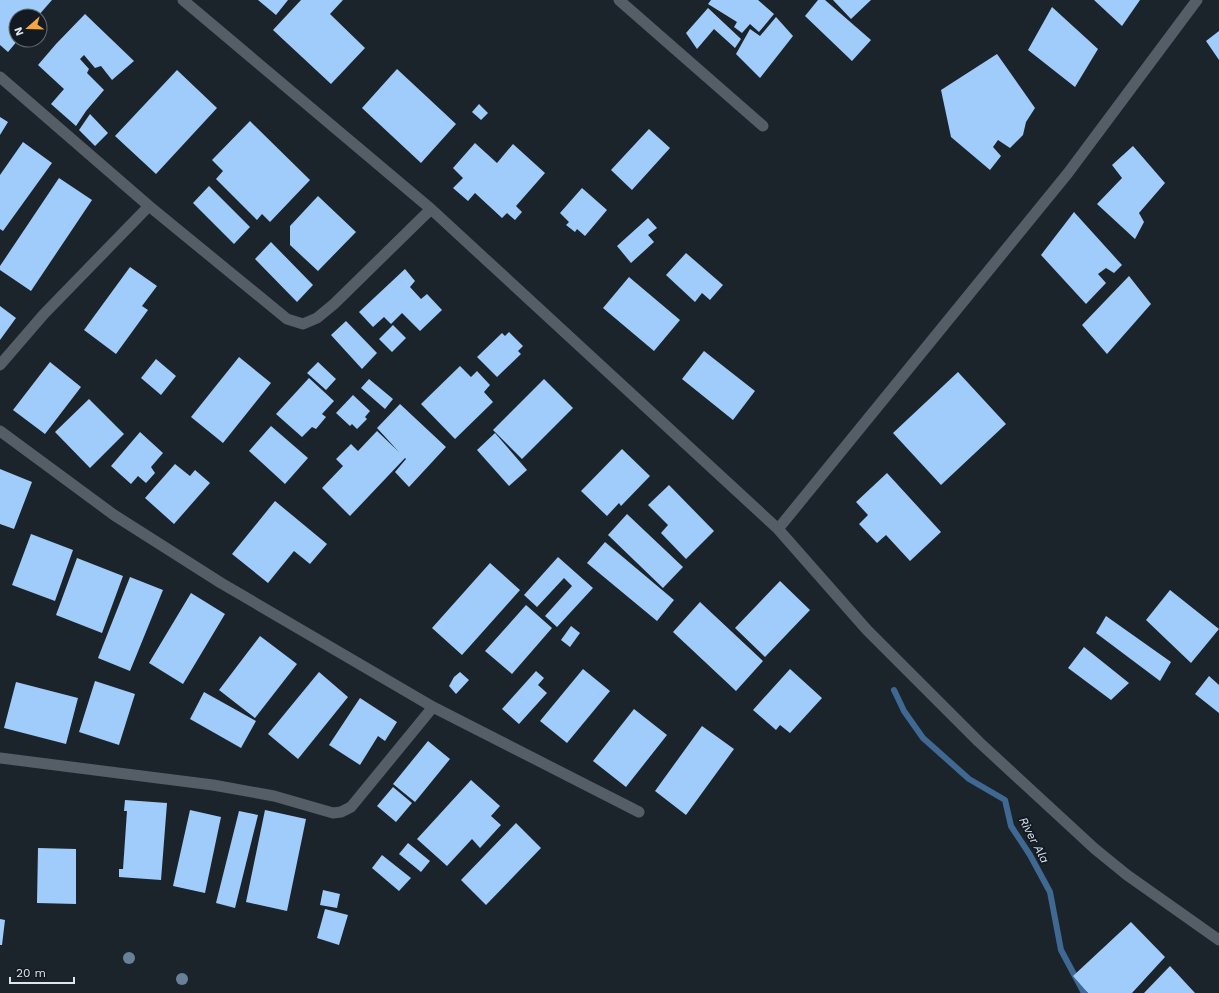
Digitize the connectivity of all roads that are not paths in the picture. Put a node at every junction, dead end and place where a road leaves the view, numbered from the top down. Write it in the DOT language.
graph roads {
  1 [pos="183,0"];
  2 [pos="620,0"];
  3 [pos="1197,0"];
  4 [pos="0,77"];
  5 [pos="763,126"];
  6 [pos="149,206"];
  7 [pos="431,209"];
  8 [pos="0,365"];
  9 [pos="0,431"];
  10 [pos="778,529"];
  11 [pos="433,707"];
  12 [pos="0,758"];
  13 [pos="639,812"];
  14 [pos="1219,940"];
  1 -- 7 [label="street"];
  2 -- 5 [label="street"];
  3 -- 10 [label="street"];
  4 -- 6 [label="street"];
  6 -- 7 [label="street"];
  6 -- 8 [label="street"];
  7 -- 10 [label="street"];
  9 -- 11 [label="street"];
  10 -- 14 [label="street"];
  11 -- 12 [label="street"];
  11 -- 13 [label="street"];
}
